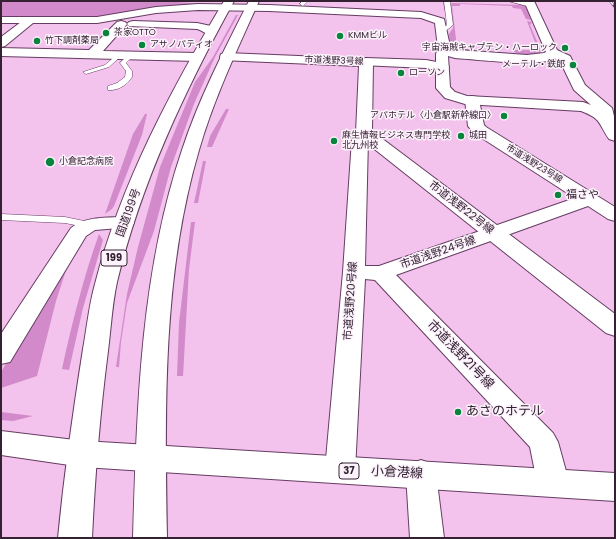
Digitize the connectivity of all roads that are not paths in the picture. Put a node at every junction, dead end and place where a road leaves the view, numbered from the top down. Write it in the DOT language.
graph roads {
  1 [pos="190,1"];
  2 [pos="440,1"];
  3 [pos="447,1"];
  4 [pos="511,1"];
  5 [pos="304,3"];
  6 [pos="530,3"];
  7 [pos="228,4"];
  8 [pos="252,4"];
  9 [pos="1,20"];
  10 [pos="29,20"];
  11 [pos="70,21"];
  12 [pos="121,24"];
  13 [pos="443,31"];
  14 [pos="211,32"];
  15 [pos="1,43"];
  16 [pos="444,48"];
  17 [pos="1,52"];
  18 [pos="552,52"];
  19 [pos="93,54"];
  20 [pos="124,55"];
  21 [pos="226,57"];
  22 [pos="197,58"];
  23 [pos="366,62"];
  24 [pos="442,67"];
  25 [pos="86,72"];
  26 [pos="110,88"];
  27 [pos="472,100"];
  28 [pos="605,113"];
  29 [pos="364,133"];
  30 [pos="615,136"];
  31 [pos="589,199"];
  32 [pos="615,215"];
  33 [pos="1,217"];
  34 [pos="124,223"];
  35 [pos="90,225"];
  36 [pos="494,234"];
  37 [pos="354,272"];
  38 [pos="381,274"];
  39 [pos="615,327"];
  40 [pos="1,355"];
  41 [pos="1,443"];
  42 [pos="83,454"];
  43 [pos="151,458"];
  44 [pos="340,470"];
  45 [pos="422,474"];
  46 [pos="553,482"];
  47 [pos="615,487"];
  48 [pos="75,538"];
  49 [pos="150,538"];
  50 [pos="426,538"];
  1 -- 7 [label="main road"];
  2 -- 5 [label="main road"];
  3 -- 13 [label="lane"];
  4 -- 6 [label="lane"];
  5 -- 8 [label="main road"];
  6 -- 18 [label="main road"];
  7 -- 8 [label="main road"];
  7 -- 11 [label="main road"];
  7 -- 14 [label="main road, 国道199号 / 199"];
  8 -- 13 [label="main road"];
  8 -- 21 [label="main road"];
  9 -- 10 [label="main road"];
  10 -- 11 [label="main road"];
  10 -- 15 [label="main road"];
  11 -- 12 [label="main road"];
  12 -- 14 [label="main road"];
  12 -- 19 [label="main road"];
  13 -- 16 [label="main road"];
  14 -- 22 [label="main road, 国道199号 / 199"];
  16 -- 18 [label="main road"];
  16 -- 24 [label="main road"];
  17 -- 19 [label="main road"];
  18 -- 28 [label="main road"];
  19 -- 20 [label="main road"];
  20 -- 22 [label="main road"];
  20 -- 25 [label="lane"];
  20 -- 26 [label="lane"];
  21 -- 23 [label="main road, 市道浅野3号線"];
  21 -- 43 [label="main road"];
  22 -- 34 [label="main road, 国道199号 / 199"];
  23 -- 24 [label="main road, 市道浅野3号線"];
  23 -- 29 [label="main road"];
  24 -- 27 [label="main road"];
  27 -- 28 [label="main road"];
  27 -- 31 [label="main road, 市道浅野23号線"];
  28 -- 30 [label="main road"];
  29 -- 36 [label="main road, 市道浅野22号線"];
  29 -- 37 [label="main road, 市道浅野20号線"];
  31 -- 32 [label="main road, 市道浅野23号線"];
  31 -- 36 [label="main road, 市道浅野24号線"];
  33 -- 35 [label="lane"];
  34 -- 35 [label="main road"];
  34 -- 42 [label="main road, 国道199号 / 199"];
  35 -- 40 [label="main road"];
  36 -- 38 [label="main road, 市道浅野24号線"];
  36 -- 39 [label="main road, 市道浅野22号線"];
  37 -- 38 [label="main road, 市道浅野24号線"];
  37 -- 44 [label="main road, 市道浅野20号線"];
  38 -- 46 [label="main road, 市道浅野21号線"];
  41 -- 42 [label="main road, 小倉港線"];
  42 -- 43 [label="main road, 小倉港線 / 37"];
  42 -- 48 [label="main road, 国道199号 / 199"];
  43 -- 44 [label="main road, 小倉港線 / 37"];
  43 -- 49 [label="main road"];
  44 -- 45 [label="main road, 小倉港線 / 37"];
  45 -- 46 [label="main road, 小倉港線 / 37"];
  45 -- 50 [label="main road"];
  46 -- 47 [label="main road, 小倉港線 / 37"];
}
